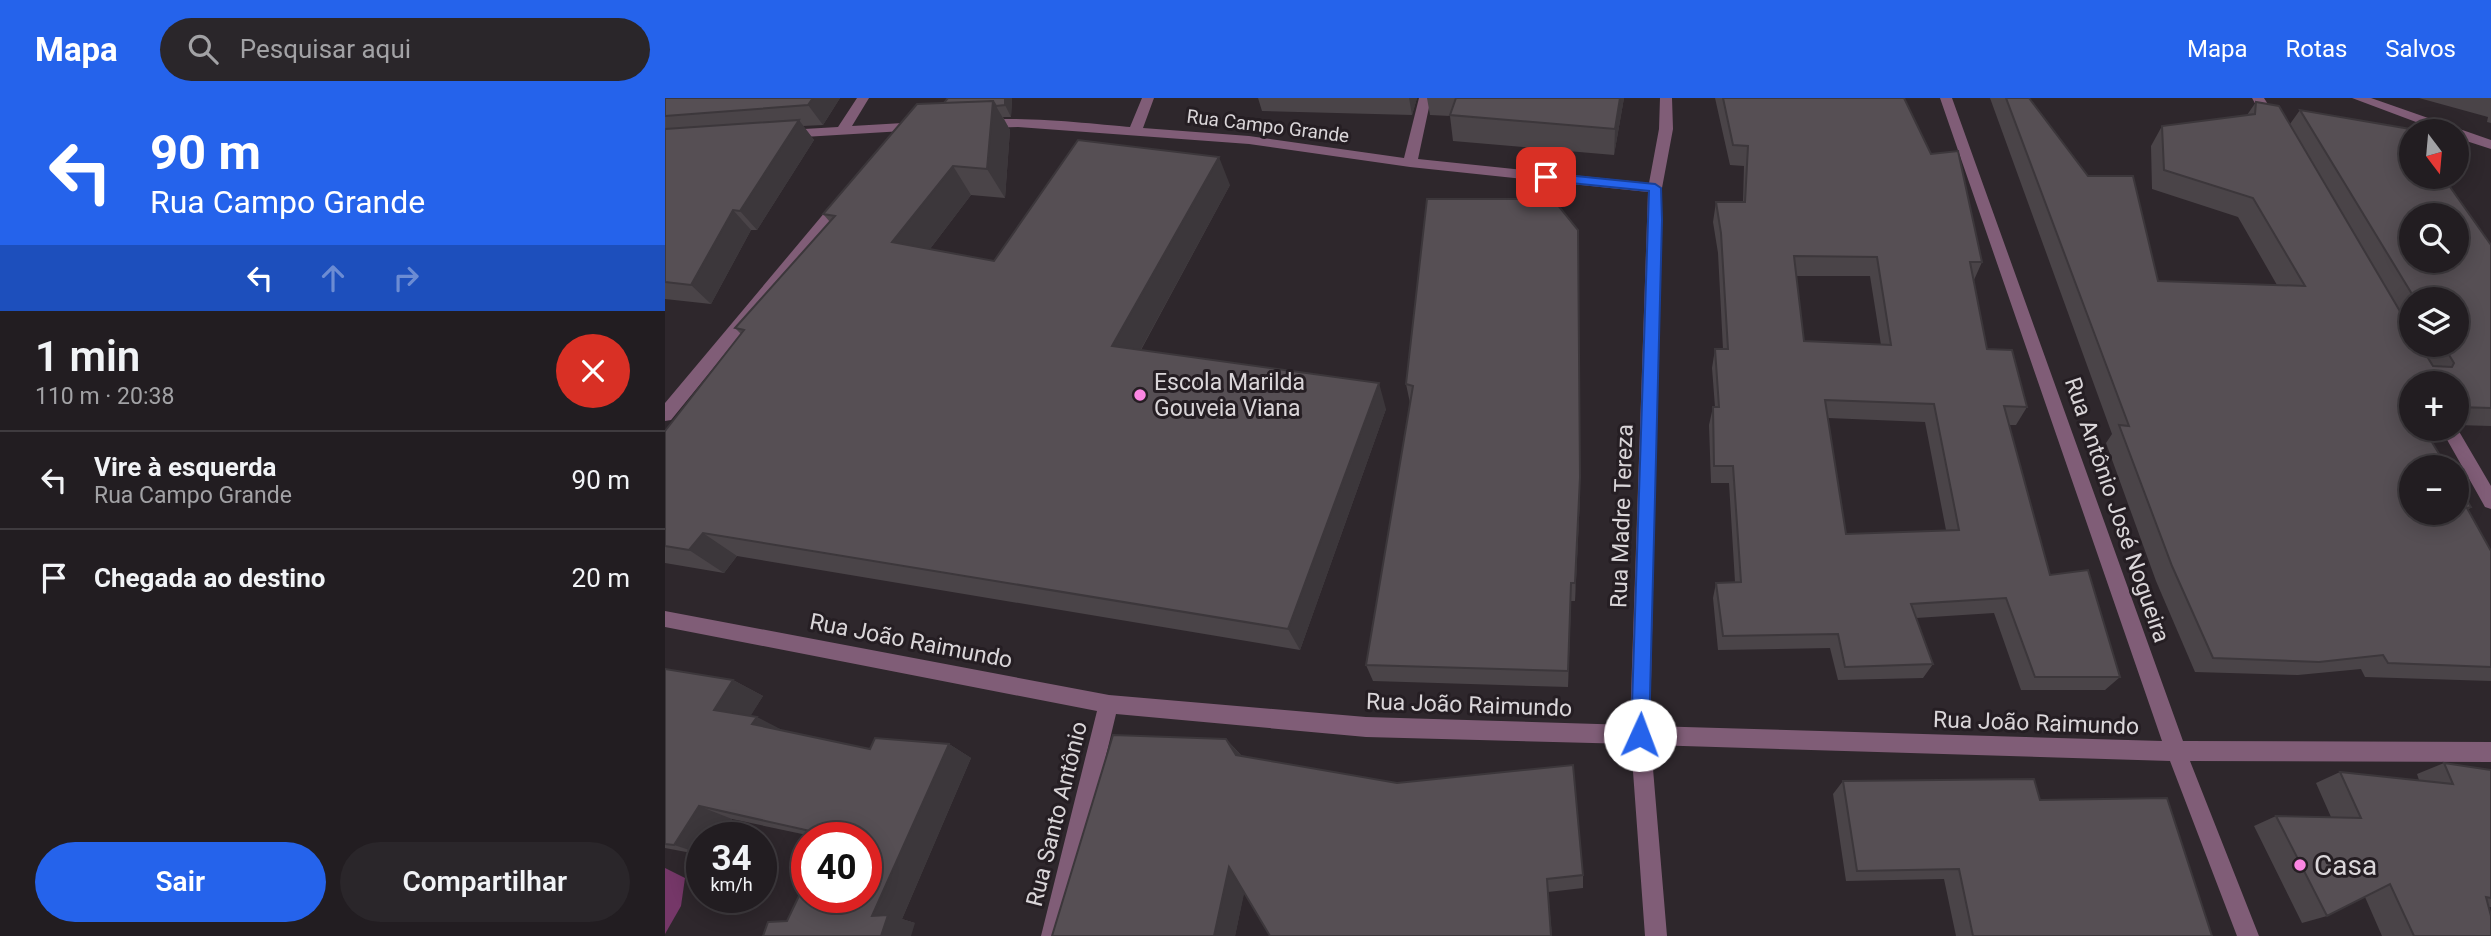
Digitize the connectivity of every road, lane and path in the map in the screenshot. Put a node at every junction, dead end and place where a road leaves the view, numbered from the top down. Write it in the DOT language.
graph roads {
  1 [pos="863,98"];
  2 [pos="1148,98"];
  3 [pos="1425,98"];
  4 [pos="1666,98"];
  5 [pos="1946,98"];
  6 [pos="2258,98"];
  7 [pos="2358,98"];
  8 [pos="2418,119"];
  9 [pos="965,125"];
  10 [pos="939,126"];
  11 [pos="899,127"];
  12 [pos="843,130"];
  13 [pos="1135,131"];
  14 [pos="2279,134"];
  15 [pos="773,135"];
  16 [pos="2469,137"];
  17 [pos="2491,145"];
  18 [pos="883,148"];
  19 [pos="1410,163"];
  20 [pos="1655,188"];
  21 [pos="850,191"];
  22 [pos="665,415"];
  23 [pos="2456,441"];
  24 [pos="2491,502"];
  25 [pos="665,619"];
  26 [pos="1109,704"];
  27 [pos="1640,735"];
  28 [pos="2176,751"];
  29 [pos="2491,752"];
  30 [pos="1052,936"];
  31 [pos="1656,936"];
  32 [pos="2248,936"];
  1 -- 12 [label="street"];
  2 -- 13 [label="street"];
  3 -- 19 [label="street"];
  4 -- 20 [label="street, Rua Madre Tereza"];
  5 -- 28 [label="street, Rua Antônio José Nogueira"];
  6 -- 14 [label="street"];
  7 -- 8 [label="street"];
  9 -- 13 [label="street, Rua Campo Grande"];
  10 -- 11 [label="street"];
  11 -- 12 [label="street"];
  11 -- 18 [label="street"];
  12 -- 15 [label="street"];
  13 -- 19 [label="street, Rua Campo Grande"];
  16 -- 17 [label="street"];
  19 -- 20 [label="street, Rua Campo Grande"];
  20 -- 27 [label="street, Rua Madre Tereza"];
  21 -- 22 [label="street"];
  23 -- 24 [label="street"];
  25 -- 26 [label="street, Rua João Raimundo"];
  26 -- 27 [label="street, Rua João Raimundo"];
  26 -- 30 [label="street, Rua Santo Antônio"];
  27 -- 28 [label="street, Rua João Raimundo"];
  27 -- 31 [label="street, Rua Madre Tereza"];
  28 -- 29 [label="street, Rua João Raimundo"];
  28 -- 32 [label="street, Rua Antônio José Nogueira"];
}
